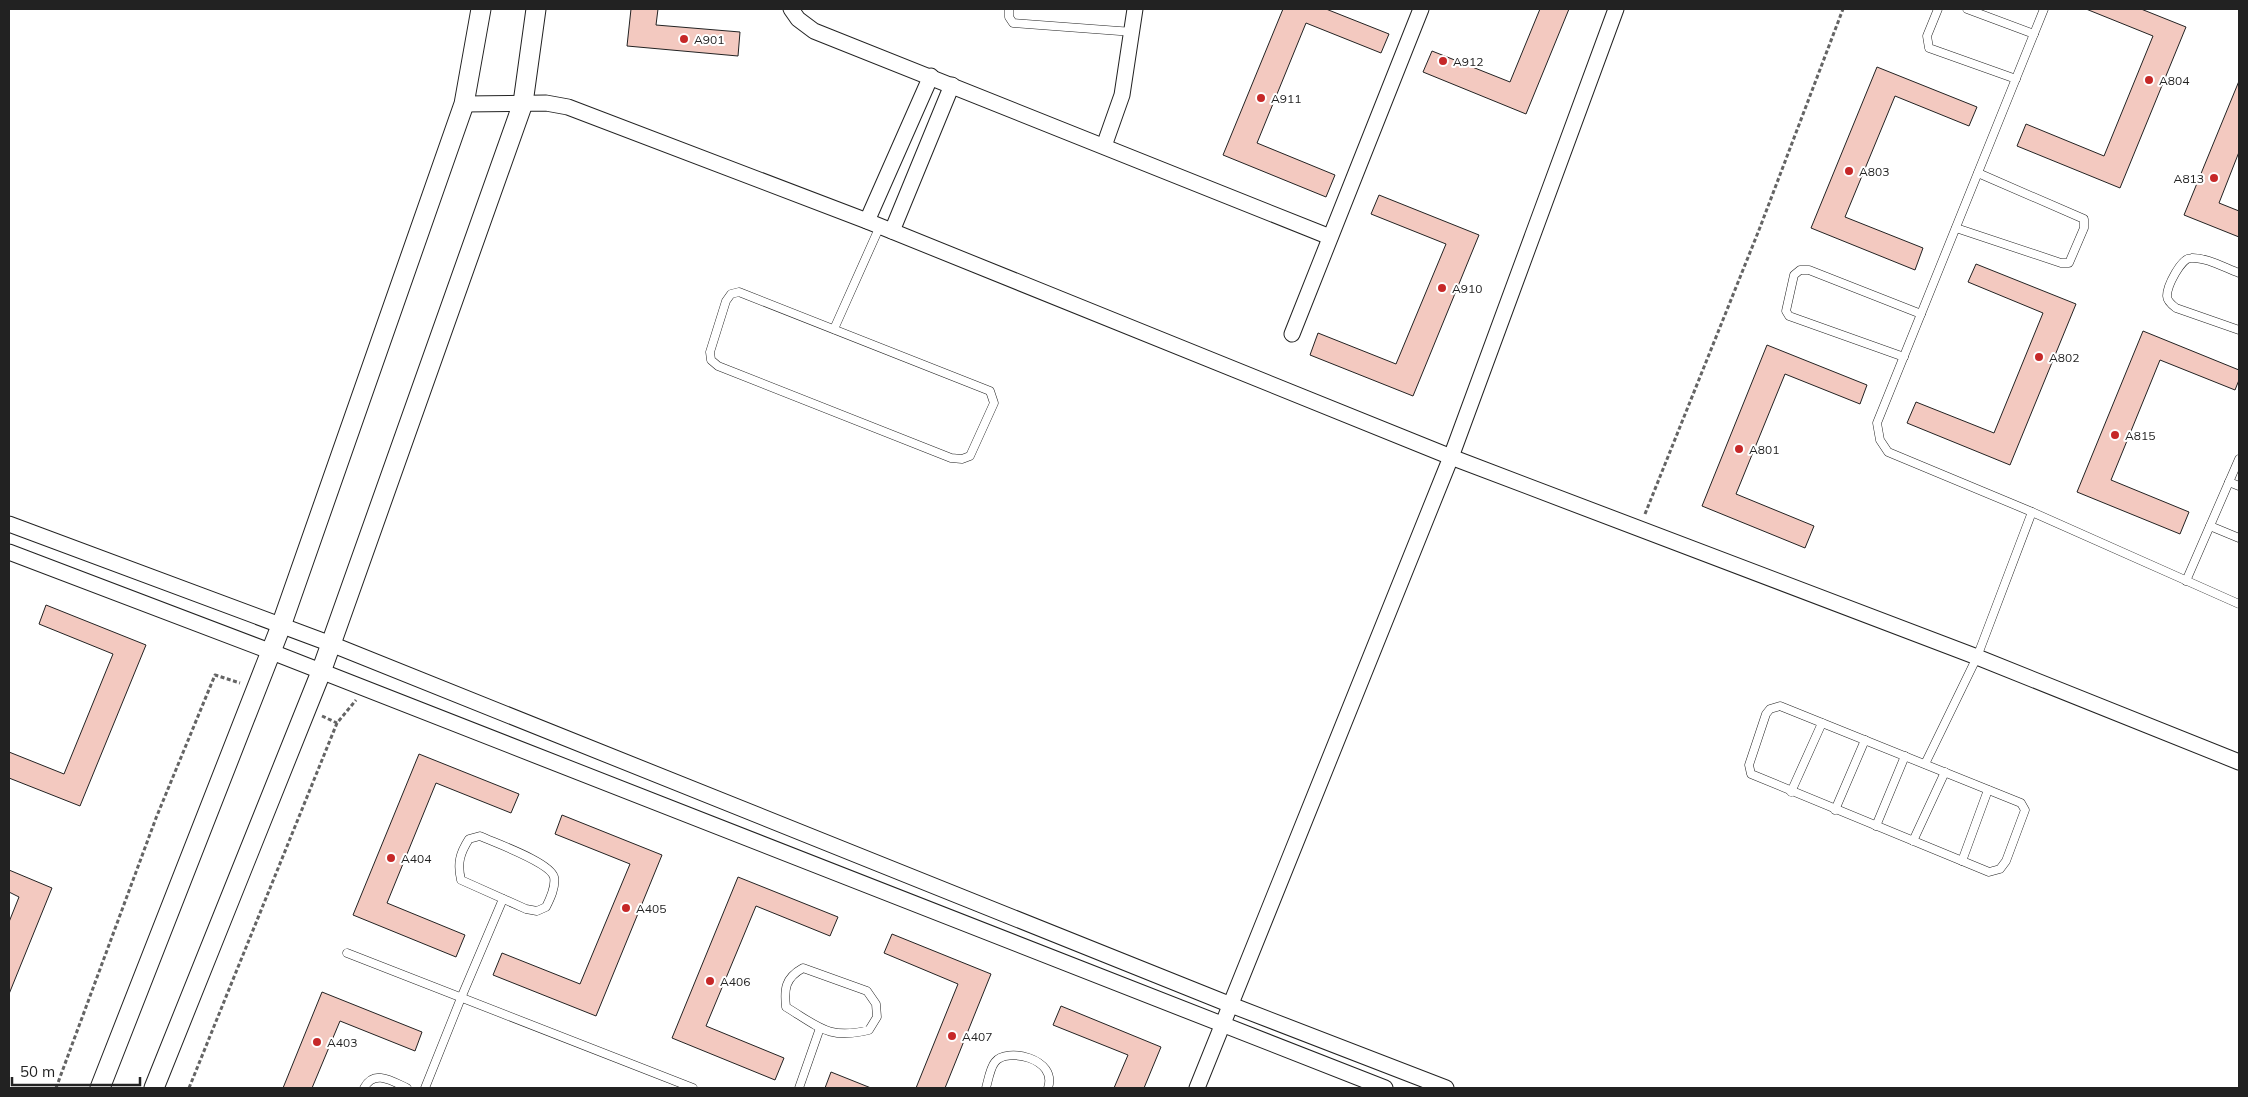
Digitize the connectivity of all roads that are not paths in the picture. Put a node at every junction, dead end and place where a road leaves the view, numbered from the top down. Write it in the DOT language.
graph roads {
  1 [pos="482,9"];
  2 [pos="536,9"];
  3 [pos="791,9"];
  4 [pos="1009,9"];
  5 [pos="1135,9"];
  6 [pos="1421,9"];
  7 [pos="1616,9"];
  8 [pos="1938,9"];
  9 [pos="1967,9"];
  10 [pos="2044,9"];
  11 [pos="1133,32"];
  12 [pos="2034,34"];
  13 [pos="931,76"];
  14 [pos="2016,79"];
  15 [pos="952,85"];
  16 [pos="523,103"];
  17 [pos="464,104"];
  18 [pos="1104,146"];
  19 [pos="1978,173"];
  20 [pos="879,226"];
  21 [pos="1956,228"];
  22 [pos="1330,238"];
  23 [pos="2239,273"];
  24 [pos="1922,314"];
  25 [pos="834,329"];
  26 [pos="2239,330"];
  27 [pos="1292,334"];
  28 [pos="1904,357"];
  29 [pos="1451,457"];
  30 [pos="2239,459"];
  31 [pos="2229,482"];
  32 [pos="2239,486"];
  33 [pos="2032,512"];
  34 [pos="9,524"];
  35 [pos="2210,526"];
  36 [pos="2239,538"];
  37 [pos="9,552"];
  38 [pos="2186,580"];
  39 [pos="2239,604"];
  40 [pos="282,626"];
  41 [pos="331,644"];
  42 [pos="272,652"];
  43 [pos="1978,657"];
  44 [pos="321,672"];
  45 [pos="1822,723"];
  46 [pos="1865,740"];
  47 [pos="1905,756"];
  48 [pos="2239,762"];
  49 [pos="1925,764"];
  50 [pos="1945,772"];
  51 [pos="1988,790"];
  52 [pos="1791,792"];
  53 [pos="1835,810"];
  54 [pos="1876,826"];
  55 [pos="1913,841"];
  56 [pos="1962,860"];
  57 [pos="503,899"];
  58 [pos="347,953"];
  59 [pos="461,998"];
  60 [pos="1231,1005"];
  61 [pos="1222,1025"];
  62 [pos="820,1028"];
  63 [pos="100,1088"];
  64 [pos="154,1088"];
  65 [pos="364,1088"];
  66 [pos="407,1088"];
  67 [pos="425,1088"];
  68 [pos="693,1088"];
  69 [pos="798,1088"];
  70 [pos="986,1088"];
  71 [pos="1048,1088"];
  72 [pos="1197,1088"];
  73 [pos="1385,1088"];
  74 [pos="1446,1088"];
  1 -- 17 [label="street"];
  2 -- 16 [label="street"];
  3 -- 13 [label="street"];
  4 -- 11 [label="lane"];
  5 -- 11 [label="street"];
  6 -- 22 [label="street"];
  7 -- 29 [label="street"];
  8 -- 14 [label="lane"];
  9 -- 12 [label="lane"];
  10 -- 12 [label="lane"];
  11 -- 18 [label="street"];
  12 -- 14 [label="lane"];
  13 -- 15 [label="street"];
  13 -- 20 [label="street"];
  14 -- 19 [label="lane"];
  15 -- 18 [label="street"];
  15 -- 20 [label="street"];
  16 -- 17 [label="street"];
  16 -- 20 [label="street"];
  16 -- 41 [label="street"];
  17 -- 40 [label="street"];
  18 -- 22 [label="street"];
  19 -- 21 [label="lane"];
  19 -- 21 [label="lane"];
  20 -- 25 [label="lane"];
  20 -- 29 [label="street"];
  21 -- 24 [label="lane"];
  22 -- 27 [label="street"];
  23 -- 26 [label="lane"];
  24 -- 28 [label="lane"];
  24 -- 28 [label="lane"];
  25 -- 25 [label="lane"];
  28 -- 33 [label="lane"];
  29 -- 43 [label="street"];
  29 -- 60 [label="street"];
  30 -- 31 [label="lane"];
  31 -- 32 [label="lane"];
  31 -- 35 [label="lane"];
  33 -- 38 [label="lane"];
  33 -- 43 [label="lane"];
  34 -- 40 [label="street"];
  35 -- 36 [label="lane"];
  35 -- 38 [label="lane"];
  37 -- 42 [label="street"];
  38 -- 39 [label="lane"];
  40 -- 41 [label="street"];
  40 -- 42 [label="street"];
  41 -- 44 [label="street"];
  41 -- 60 [label="street"];
  42 -- 44 [label="street"];
  42 -- 63 [label="street"];
  43 -- 48 [label="street"];
  43 -- 49 [label="lane"];
  44 -- 61 [label="street"];
  44 -- 64 [label="street"];
  45 -- 46 [label="lane"];
  45 -- 52 [label="lane"];
  45 -- 52 [label="lane"];
  46 -- 47 [label="lane"];
  46 -- 53 [label="lane"];
  47 -- 49 [label="lane"];
  47 -- 54 [label="lane"];
  49 -- 50 [label="lane"];
  50 -- 51 [label="lane"];
  50 -- 55 [label="lane"];
  51 -- 56 [label="lane"];
  51 -- 56 [label="lane"];
  52 -- 53 [label="lane"];
  53 -- 54 [label="lane"];
  54 -- 55 [label="lane"];
  55 -- 56 [label="lane"];
  57 -- 57 [label="lane"];
  57 -- 59 [label="lane"];
  58 -- 59 [label="lane"];
  59 -- 67 [label="lane"];
  59 -- 68 [label="lane"];
  60 -- 61 [label="street"];
  60 -- 74 [label="street"];
  61 -- 72 [label="street"];
  61 -- 73 [label="street"];
  62 -- 62 [label="lane"];
  62 -- 69 [label="lane"];
  65 -- 66 [label="lane"];
  70 -- 71 [label="lane"];
}
